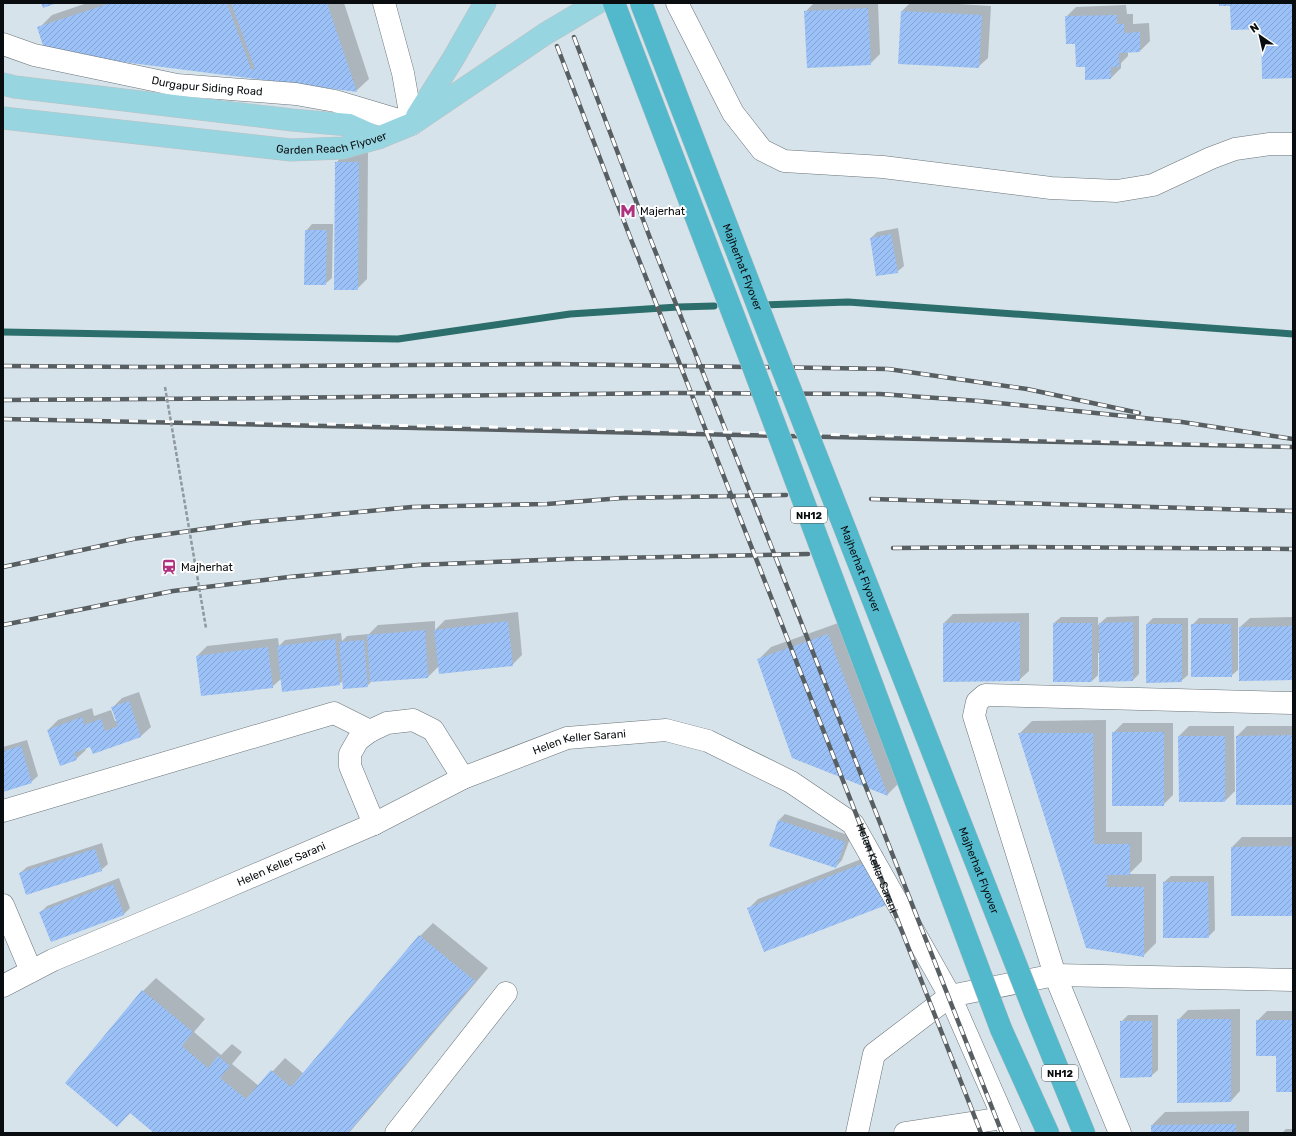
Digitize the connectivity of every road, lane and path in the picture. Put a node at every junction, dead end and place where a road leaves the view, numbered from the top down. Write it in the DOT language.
graph roads {
  1 [pos="384,3"];
  2 [pos="485,3"];
  3 [pos="597,3"];
  4 [pos="614,3"];
  5 [pos="641,3"];
  6 [pos="677,3"];
  7 [pos="6,40"];
  8 [pos="3,84"];
  9 [pos="3,118"];
  10 [pos="412,124"];
  11 [pos="378,138"];
  12 [pos="1293,144"];
  13 [pos="165,387"];
  14 [pos="206,628"];
  15 [pos="1293,702"];
  16 [pos="370,731"];
  17 [pos="463,778"];
  18 [pos="3,811"];
  19 [pos="374,824"];
  20 [pos="3,905"];
  21 [pos="31,972"];
  22 [pos="1055,975"];
  23 [pos="1293,980"];
  24 [pos="3,986"];
  25 [pos="506,993"];
  26 [pos="950,996"];
  27 [pos="1007,1125"];
  28 [pos="396,1133"];
  29 [pos="857,1133"];
  30 [pos="905,1133"];
  31 [pos="1048,1133"];
  32 [pos="1084,1133"];
  33 [pos="1120,1133"];
  1 -- 10 [label="street"];
  2 -- 10 [label="main road"];
  3 -- 10 [label="main road"];
  4 -- 31 [label="highway, NH12, bridge"];
  5 -- 32 [label="highway, Majherhat Flyover / NH12, bridge"];
  6 -- 12 [label="street"];
  7 -- 10 [label="street, Durgapur Siding Road"];
  8 -- 11 [label="main road, Garden Reach Flyover"];
  9 -- 11 [label="main road, Garden Reach Flyover"];
  10 -- 11 [label="main road"];
  13 -- 14 [label="path, bridge"];
  15 -- 22 [label="street"];
  16 -- 17 [label="street"];
  16 -- 18 [label="street"];
  16 -- 19 [label="street"];
  17 -- 19 [label="street, Helen Keller Sarani"];
  17 -- 26 [label="street, Helen Keller Sarani"];
  19 -- 21 [label="street, Helen Keller Sarani"];
  20 -- 21 [label="street"];
  21 -- 24 [label="street, Helen Keller Sarani"];
  22 -- 23 [label="street"];
  22 -- 26 [label="street"];
  22 -- 33 [label="street"];
  25 -- 28 [label="street"];
  26 -- 27 [label="street, Helen Keller Sarani"];
  26 -- 29 [label="street"];
  27 -- 30 [label="street"];
}
